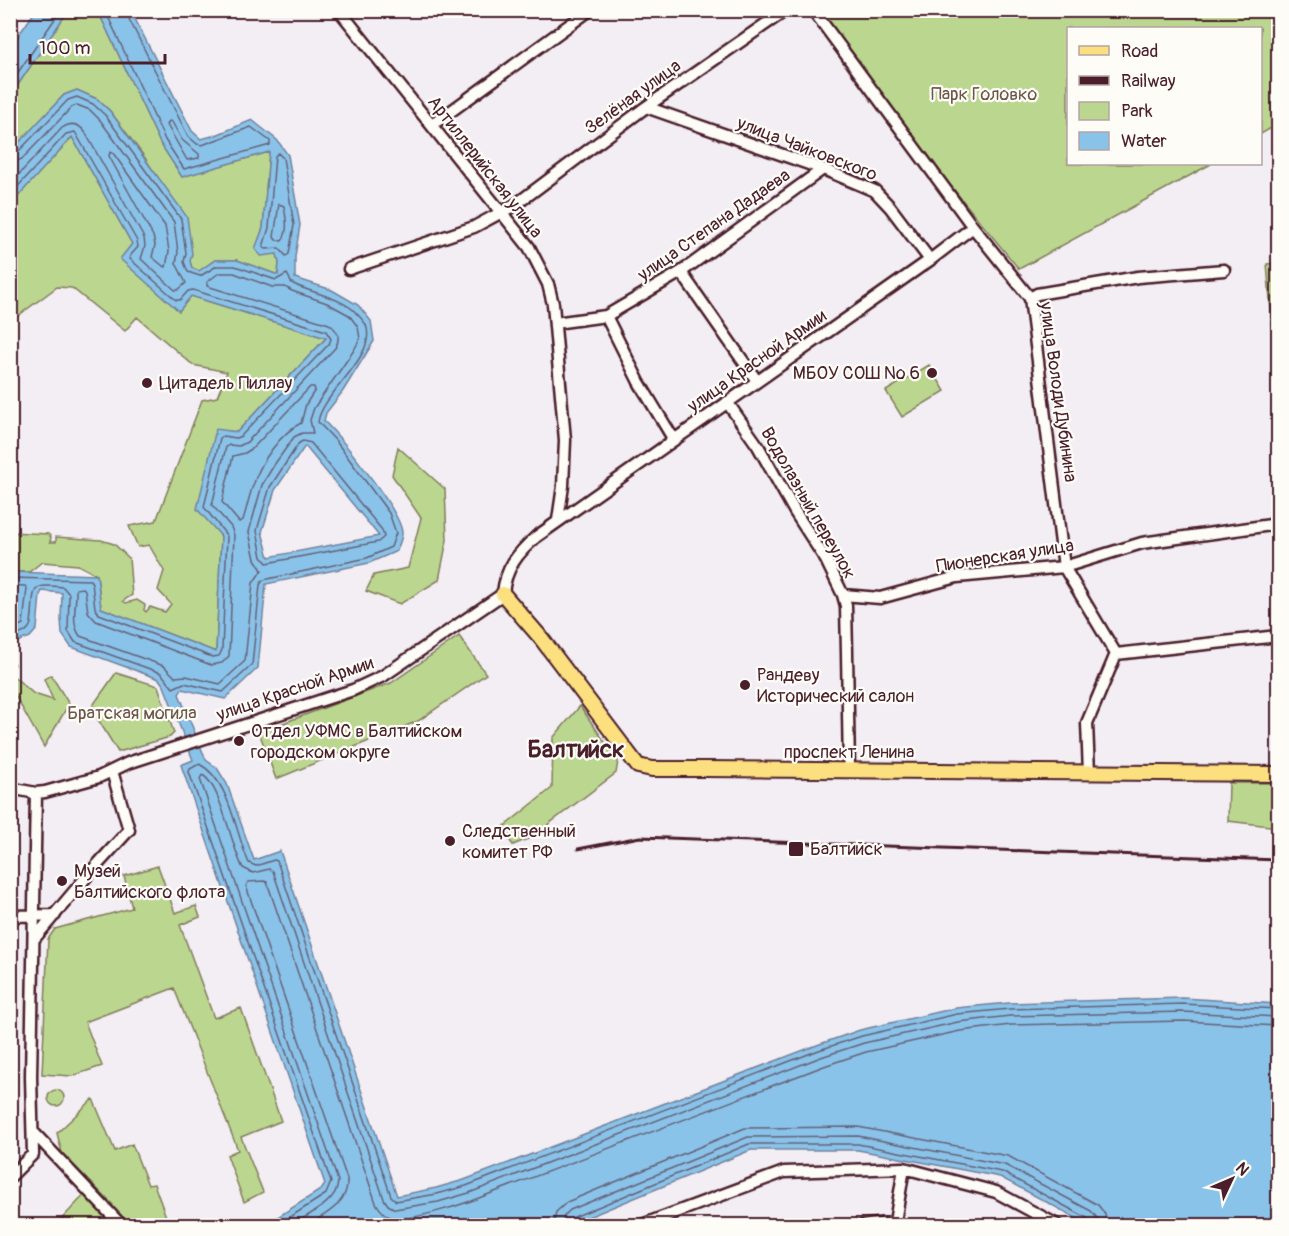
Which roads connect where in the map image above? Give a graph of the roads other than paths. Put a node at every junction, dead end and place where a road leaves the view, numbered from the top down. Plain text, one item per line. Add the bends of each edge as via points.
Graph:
1 (339, 10) edge
2 (590, 10) edge
3 (786, 10) edge
4 (813, 10) edge
5 (646, 107) junction
6 (432, 125) junction
7 (823, 169) junction
8 (501, 213) junction
9 (973, 227) junction
10 (930, 260) junction
11 (349, 269) dead end
12 (1224, 270) dead end
13 (681, 272) junction
14 (1030, 298) junction
15 (606, 316) junction
16 (555, 323) junction
17 (757, 381) junction
18 (727, 402) junction
19 (674, 440) junction
20 (558, 520) junction
21 (1278, 524) edge
22 (1064, 567) junction
23 (503, 594) junction
24 (843, 595) junction
25 (1278, 636) edge
26 (1116, 654) junction
27 (849, 770) junction
28 (112, 771) junction
29 (1089, 773) junction
30 (1278, 774) edge
31 (10, 788) edge
32 (36, 793) junction
33 (34, 915) junction
34 (55, 915) junction
35 (10, 916) edge
36 (34, 939) junction
37 (33, 1132) junction
38 (904, 1168) junction
39 (10, 1177) edge
40 (659, 1222) edge
41 (122, 1226) edge
42 (639, 1226) edge
43 (861, 1226) edge
44 (1059, 1226) edge

1 - 6 street, Артиллерийская улица
2 - 6 street
3 - 5 street, Зелёная улица
4 - 9 street, улица Володи Дубинина
5 - 7 street, улица Чайковского
5 - 8 street, Зелёная улица
6 - 8 street, Артиллерийская улица
7 - 10 street, улица Чайковского via 875,191
7 - 13 street, улица Степана Дадаева
8 - 11 street, Зелёная улица via 474,227
8 - 16 street, Артиллерийская улица via 529,247 548,284
9 - 10 street, улица Красной Армии
9 - 14 street, улица Володи Дубинина
10 - 17 street, улица Красной Армии
12 - 14 street via 1138,277
13 - 15 street, улица Степана Дадаева
13 - 17 street
14 - 22 street, улица Володи Дубинина
15 - 16 street, улица Степана Дадаева
15 - 19 street
16 - 20 street, Артиллерийская улица via 565,440
17 - 18 street, улица Красной Армии
18 - 19 street, улица Красной Армии
18 - 24 street, Водолазный переулок via 758,446
19 - 20 street, улица Красной Армии
20 - 23 street via 514,557
21 - 22 street, Пионерская улица via 1142,543
22 - 24 street, Пионерская улица via 957,577 880,597
22 - 26 street, улица Володи Дубинина
23 - 27 main road, проспект Ленина via 638,766
23 - 28 street, улица Красной Армии via 369,683
24 - 27 street, Водолазный переулок via 848,653
25 - 26 street
26 - 29 street via 1087,723
27 - 29 main road, проспект Ленина
28 - 32 street, улица Красной Армии
28 - 34 street via 129,830
29 - 30 main road, проспект Ленина
31 - 32 street, улица Красной Армии
32 - 33 street
33 - 34 street
33 - 35 street
33 - 36 street
34 - 36 street
36 - 37 street
37 - 39 street via 33,1154
37 - 41 street
38 - 40 street via 784,1172
38 - 43 street via 895,1222
38 - 44 street via 996,1192
40 - 42 street

